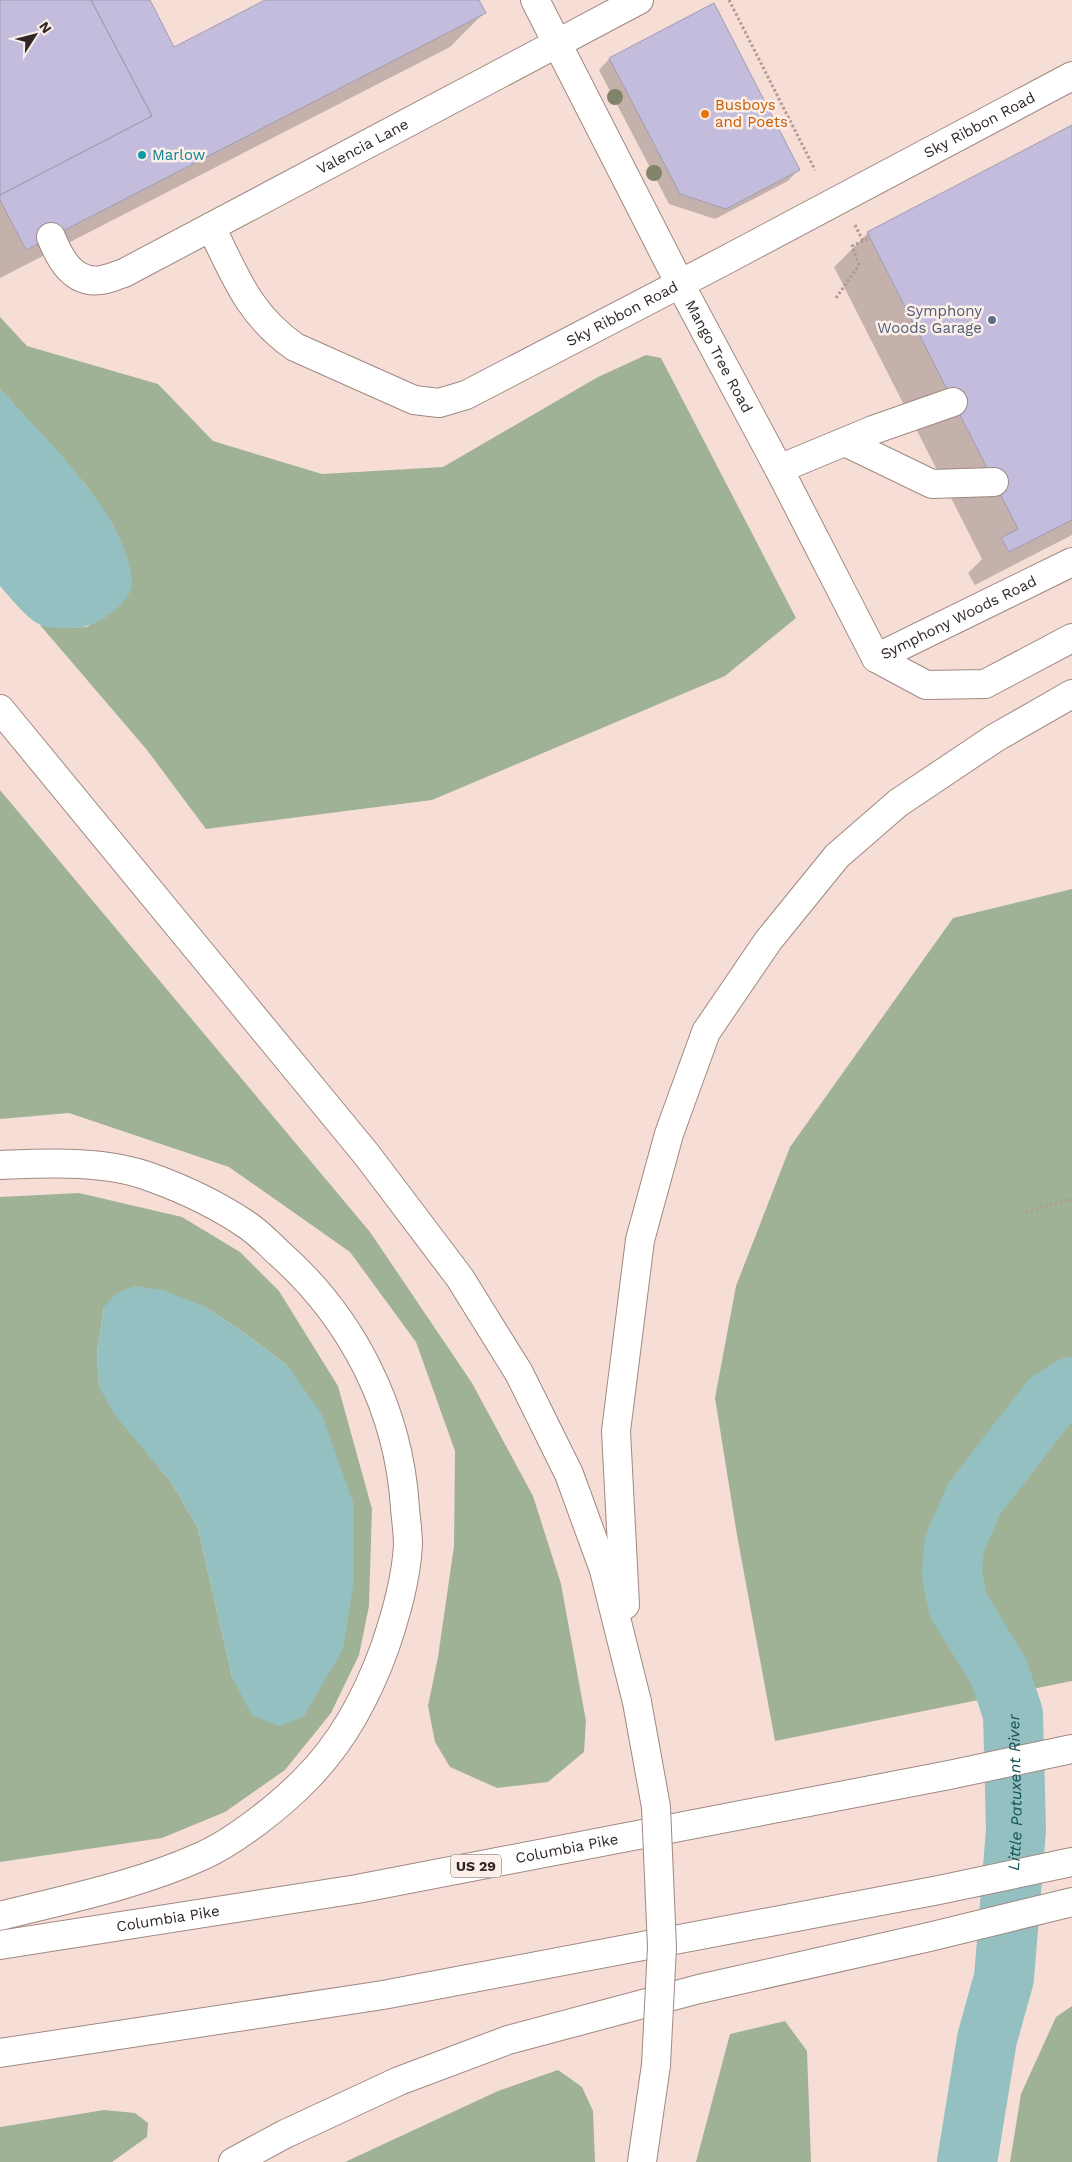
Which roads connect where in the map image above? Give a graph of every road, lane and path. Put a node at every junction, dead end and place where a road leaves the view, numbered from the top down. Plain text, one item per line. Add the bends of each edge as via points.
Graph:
1 (535, 0) edge
2 (640, 0) edge
3 (728, 0) edge
4 (558, 42) junction
5 (1072, 76) edge
6 (815, 170) dead end
7 (211, 227) junction
8 (51, 237) dead end
9 (870, 238) dead end
10 (680, 284) junction
11 (836, 298) dead end
12 (953, 402) dead end
13 (845, 442) junction
14 (779, 469) junction
15 (994, 482) dead end
16 (1072, 562) edge
17 (1072, 638) edge
18 (876, 658) junction
19 (1072, 694) edge
20 (0, 709) edge
21 (0, 1165) edge
22 (1072, 1199) edge
23 (1026, 1212) dead end
24 (628, 1662) junction
25 (1068, 1750) edge
26 (1062, 1864) edge
27 (1061, 1904) edge
28 (0, 1916) edge
29 (0, 1944) edge
30 (0, 2053) edge
31 (233, 2162) edge
32 (642, 2162) edge

1 - 4 main road, Mango Tree Road
2 - 4 main road, Valencia Lane
3 - 6 path
4 - 7 main road, Valencia Lane
4 - 10 main road, Mango Tree Road
5 - 10 main road, Sky Ribbon Road
7 - 8 main road, Valencia Lane via 124,273 101,280 82,279 67,267
7 - 10 main road, Sky Ribbon Road via 252,307 281,337 353,374 426,402 440,403 466,395
9 - 11 path via 852,246 859,265
10 - 14 main road, Mango Tree Road
12 - 13 main road
13 - 14 main road
13 - 15 main road via 932,484
14 - 18 main road, Mango Tree Road
16 - 18 main road, Symphony Woods Road
17 - 18 main road, Symphony Woods Road via 985,684 926,686
19 - 24 main road via 996,738 898,802 837,856 768,941 706,1032 669,1134 640,1240 636,1268 616,1430
20 - 24 main road via 367,1155 460,1278 519,1373 569,1474 604,1570
21 - 28 main road via 103,1166 151,1176 200,1198 249,1226 294,1266 334,1310 366,1362 389,1418 404,1478 408,1544 398,1611 375,1675 344,1731 307,1778 258,1821 204,1856 139,1880
22 - 23 path
24 - 32 main road, bridge via 656,1807 662,1947 656,2065
25 - 29 main road, Columbia Pike / US 29 via 357,1889
26 - 30 main road via 383,1995
27 - 31 main road via 698,1989 508,2040 400,2081

